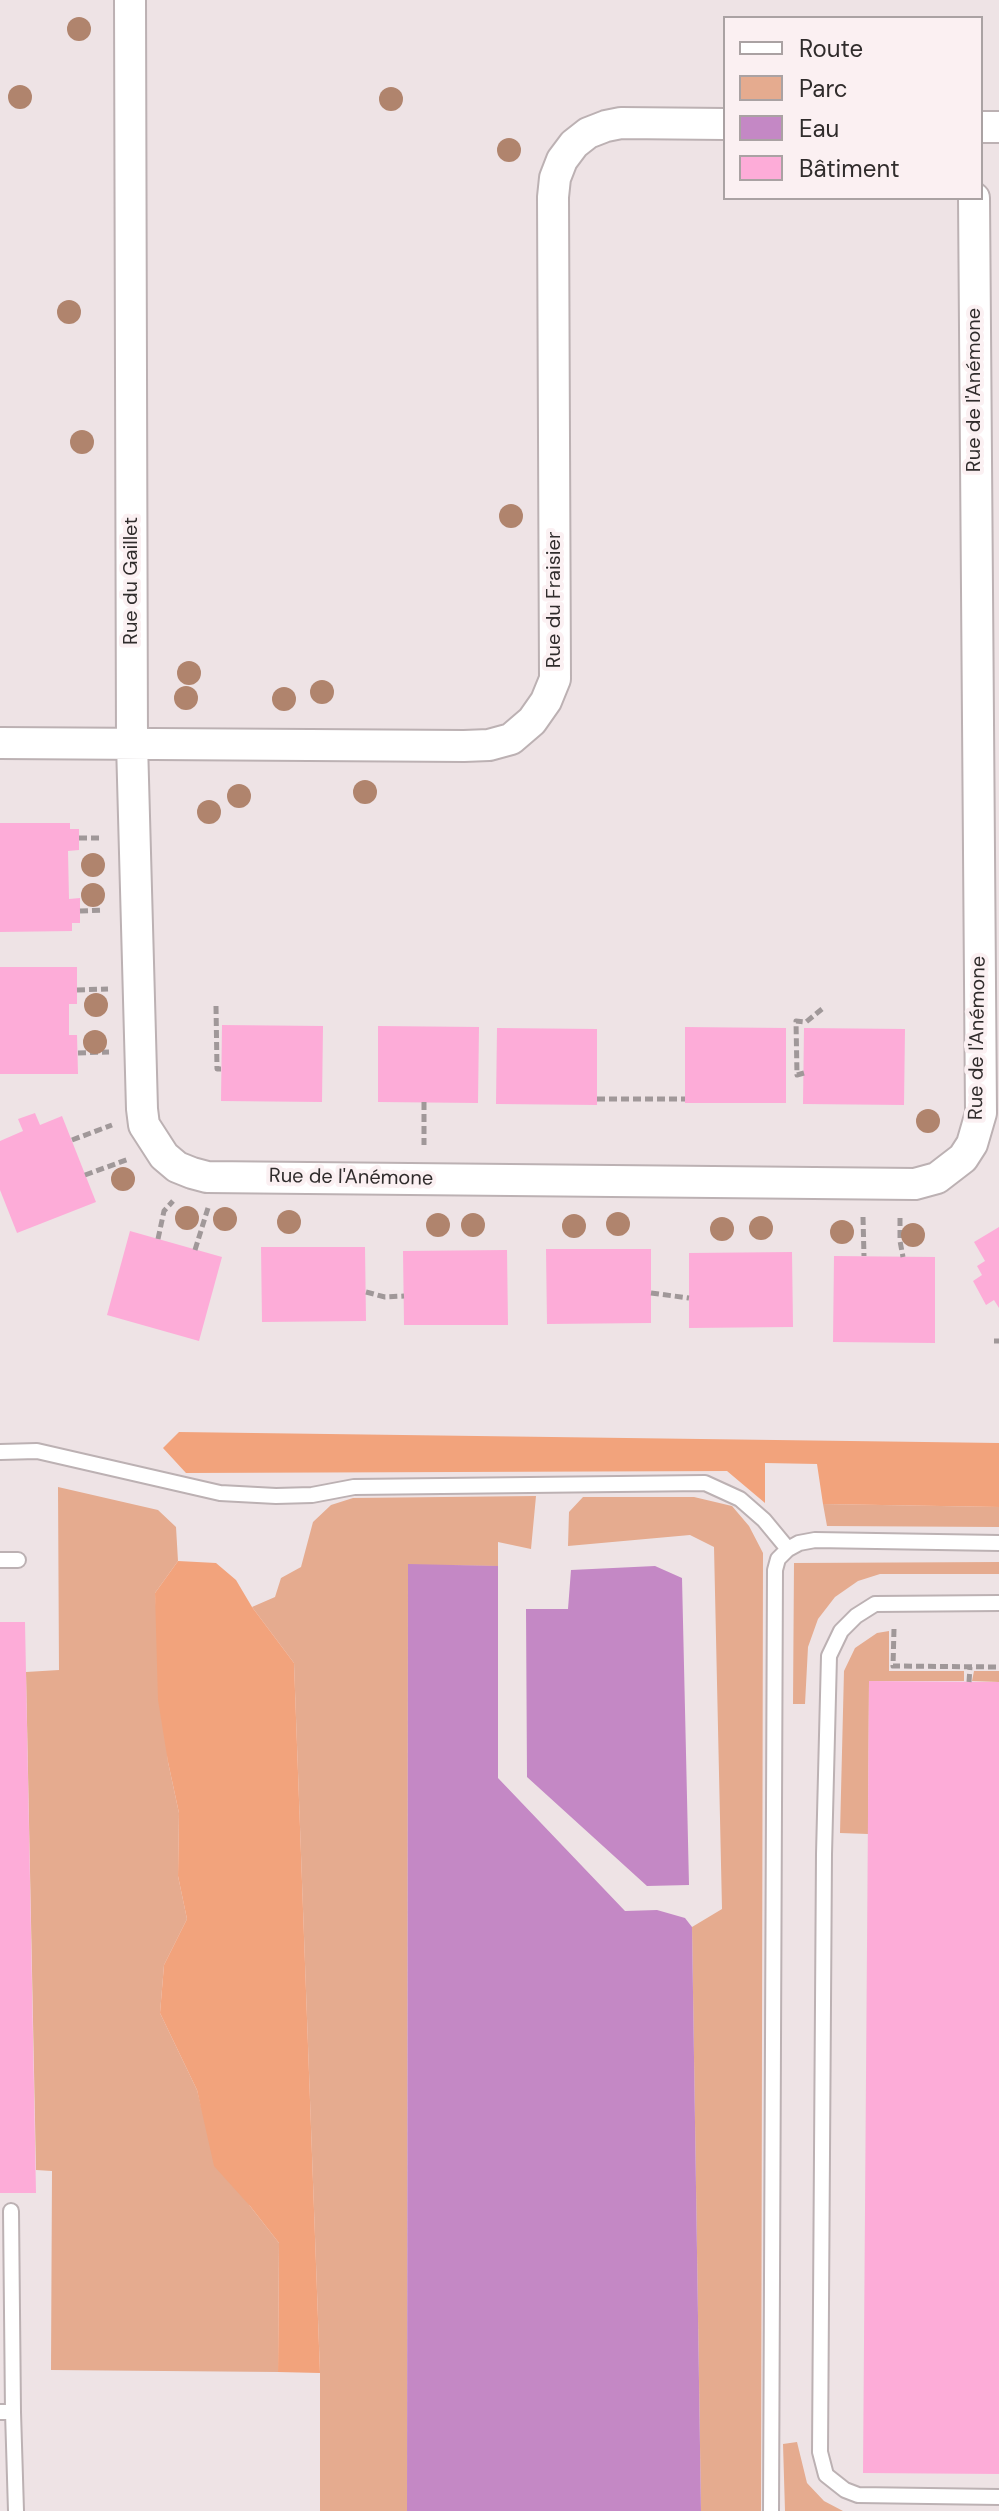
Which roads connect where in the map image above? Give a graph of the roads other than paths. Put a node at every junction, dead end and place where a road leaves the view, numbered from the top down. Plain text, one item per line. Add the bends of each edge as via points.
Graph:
1 (130, 0) edge
2 (723, 124) edge
3 (974, 200) edge
4 (0, 743) edge
5 (132, 743) junction
6 (988, 825) edge
7 (161, 1152) joint
8 (0, 1452) edge
9 (999, 1543) edge
10 (788, 1549) junction
11 (0, 1560) edge
12 (18, 1560) dead end
13 (999, 1603) edge
14 (11, 2211) dead end
15 (6, 2412) edge
16 (999, 2497) edge
17 (16, 2511) edge
18 (771, 2511) edge

1 - 5 street, Rue du Gaillet
2 - 5 street, Rue du Fraisier via 606,126 574,144 555,178 555,679 532,721 511,739 489,745
3 - 6 street, Rue de l'Anémone
4 - 5 street, Rue du Fraisier
5 - 7 street, Rue du Gaillet via 142,1109 144,1125
6 - 7 street, Rue de l'Anémone via 981,1113 963,1158 937,1178 915,1184 207,1177 177,1167
8 - 10 lane via 37,1451 220,1493 276,1496 354,1487 705,1483 740,1499
9 - 10 lane via 815,1540
10 - 18 lane via 775,1570
11 - 12 lane
13 - 16 lane via 875,1604 841,1631 829,1656 820,2436 826,2475 858,2495
14 - 15 lane
15 - 17 lane

